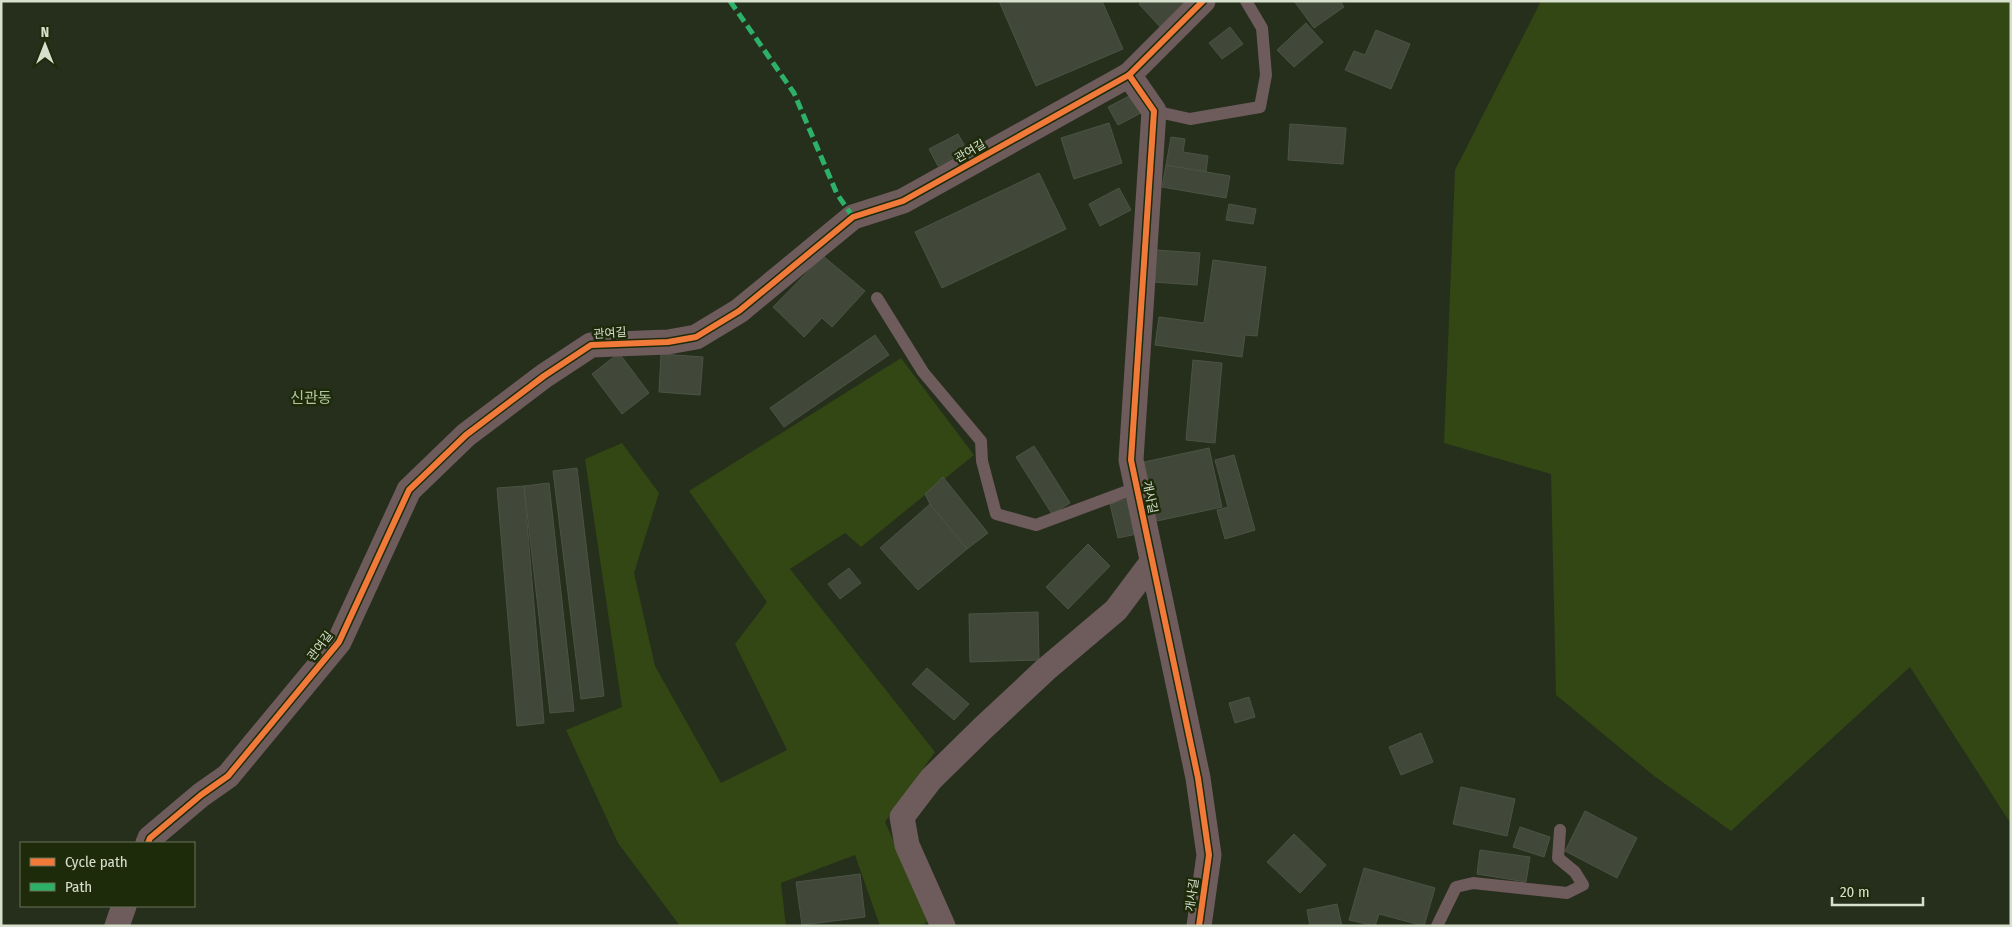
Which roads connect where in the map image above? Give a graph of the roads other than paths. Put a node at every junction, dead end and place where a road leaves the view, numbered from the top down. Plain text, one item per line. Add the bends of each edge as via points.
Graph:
1 (1204, 1) edge
2 (1246, 1) edge
3 (1129, 74) junction
4 (1154, 111) junction
5 (877, 298) dead end
6 (1136, 488) junction
7 (1152, 562) junction
8 (1560, 830) dead end
9 (148, 842) edge
10 (124, 907) edge
11 (118, 926) edge
12 (943, 926) edge
13 (1199, 926) edge
14 (1437, 926) edge

1 - 3 street, 관여길
2 - 4 lane via 1262,28 1266,74 1260,107 1190,118
3 - 4 street
3 - 9 street, 관여길 via 903,202 853,217 739,311 696,337 668,342 591,344 466,435 409,490 339,642 228,776 179,813
4 - 6 street, 개사길 via 1131,460
5 - 6 lane via 923,372 981,441 982,461 996,514 1036,525
6 - 7 street, 개사길
7 - 12 street via 1116,610 983,728 931,780 902,817 907,845
7 - 13 street, 개사길 via 1198,778 1209,855
8 - 14 lane via 1558,858 1575,872 1583,885 1567,893 1473,883 1456,887
10 - 11 street

